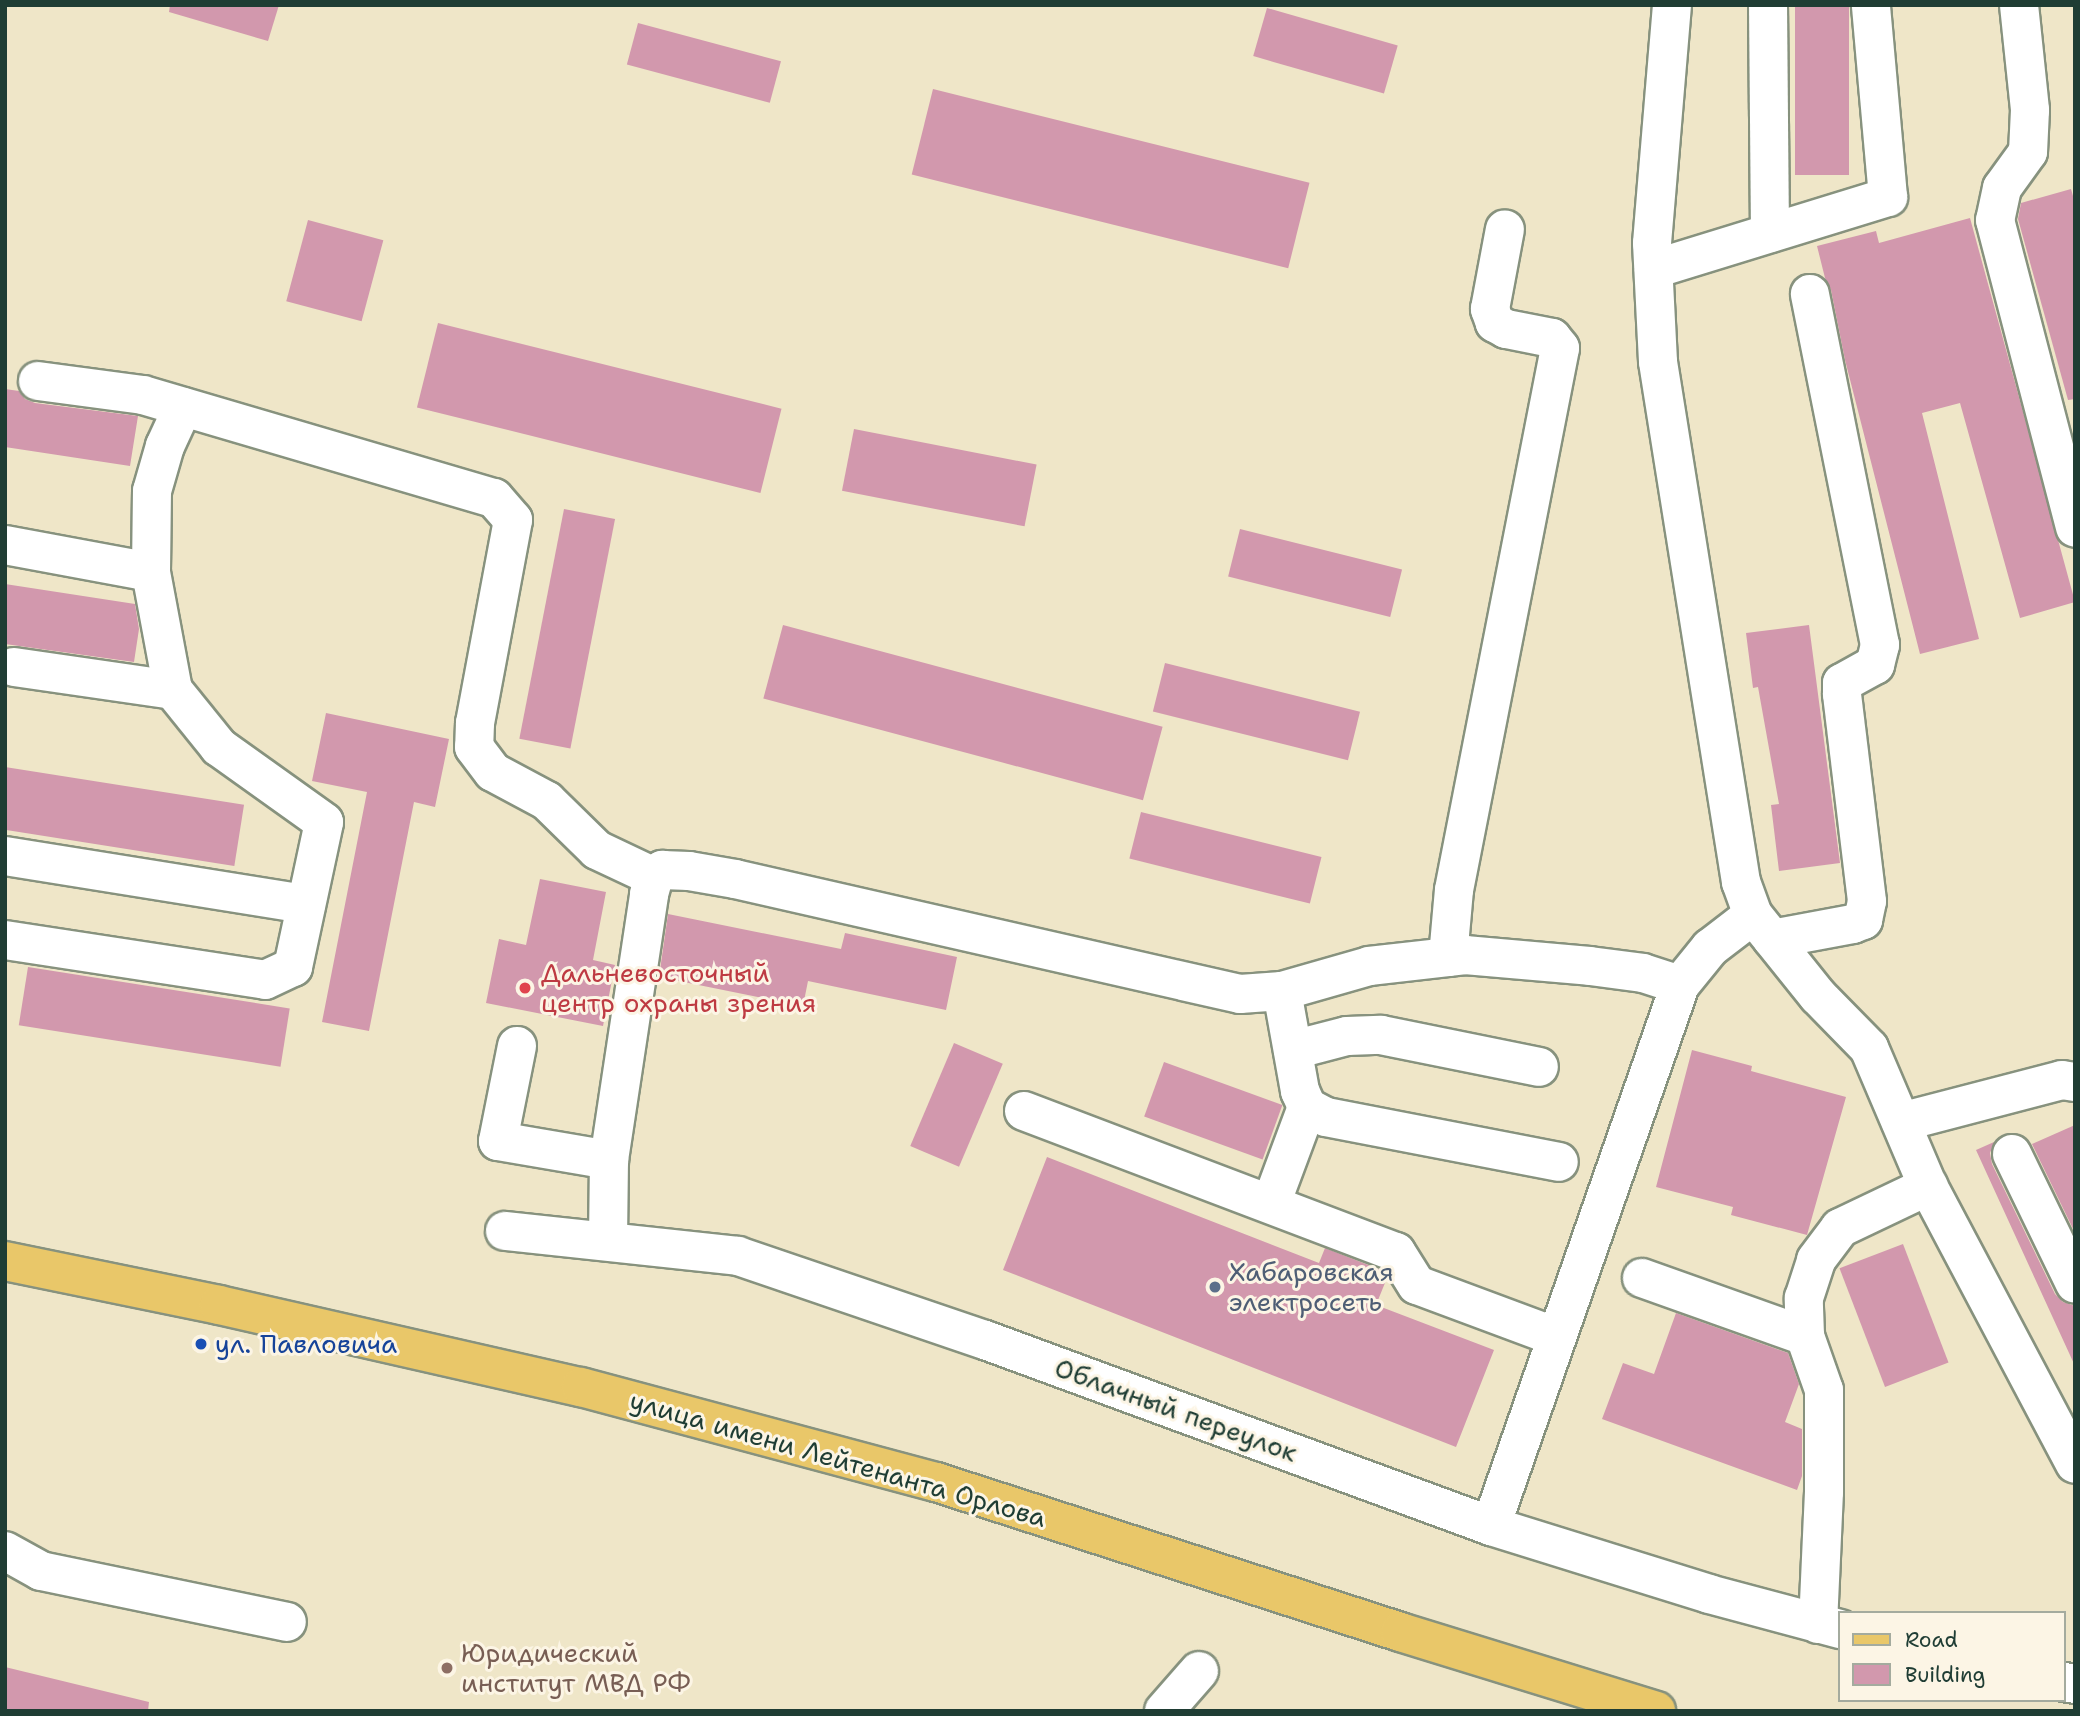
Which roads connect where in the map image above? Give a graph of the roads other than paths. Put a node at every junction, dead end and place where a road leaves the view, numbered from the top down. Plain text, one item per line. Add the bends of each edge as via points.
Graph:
1 (1672, 5) edge
2 (1768, 5) edge
3 (1871, 5) edge
4 (2020, 5) edge
5 (1505, 229) dead end
6 (1770, 233) junction
7 (1654, 269) junction
8 (1810, 294) dead end
9 (38, 381) dead end
10 (183, 408) junction
11 (2075, 528) edge
12 (5, 545) edge
13 (151, 572) junction
14 (15, 667) dead end
15 (173, 691) junction
16 (5, 856) edge
17 (654, 877) junction
18 (306, 904) junction
19 (1763, 927) junction
20 (5, 940) edge
21 (1448, 957) junction
22 (1680, 985) junction
23 (1282, 991) junction
24 (517, 1046) dead end
25 (1293, 1050) junction
26 (1539, 1067) dead end
27 (2075, 1082) edge
28 (1307, 1107) junction
29 (1024, 1111) dead end
30 (1901, 1122) junction
31 (2012, 1154) dead end
32 (609, 1160) junction
33 (1559, 1162) dead end
34 (1928, 1186) junction
35 (1271, 1204) junction
36 (505, 1231) dead end
37 (608, 1241) junction
38 (5, 1261) edge
39 (1642, 1278) dead end
40 (2075, 1284) edge
41 (1805, 1336) junction
42 (1557, 1337) junction
43 (2075, 1464) edge
44 (1491, 1526) junction
45 (5, 1551) edge
46 (287, 1622) dead end
47 (1829, 1627) edge
48 (1199, 1671) dead end
49 (1164, 1711) edge
50 (1656, 1711) edge

1 - 7 street via 1652,243
2 - 6 street
3 - 6 street via 1888,197
4 - 11 street via 2030,110 2028,152 2003,188 1995,220
5 - 21 street via 1490,309 1495,323 1552,338 1560,348 1454,890
6 - 7 street
7 - 19 street via 1658,362 1741,882
8 - 19 street via 1880,645 1875,666 1842,683 1867,901 1863,920 1853,924
9 - 10 street via 143,395
10 - 13 street via 152,491
10 - 17 street via 494,498 513,520 474,747 493,772 547,801 597,850
12 - 13 street
13 - 15 street
14 - 15 street
15 - 18 street via 219,747 324,822
16 - 18 street
17 - 23 street via 662,870 689,871 1240,994
17 - 32 street
18 - 20 street via 293,967 265,981
19 - 22 street via 1710,948
19 - 30 street via 1818,996 1870,1048
21 - 22 street via 1590,966 1643,973
21 - 23 street via 1369,965
22 - 42 street
23 - 25 street
24 - 32 street via 498,1141
25 - 26 street via 1347,1037 1381,1035
25 - 28 street
27 - 30 street via 2062,1080
28 - 33 street via 1326,1116
28 - 35 street
29 - 35 street
30 - 34 street
31 - 40 street
32 - 37 street
34 - 41 street via 1840,1228 1816,1260 1804,1298
34 - 43 street
35 - 42 street via 1396,1252 1417,1285
36 - 37 street, Облачный переулок
37 - 44 street, Облачный переулок via 738,1256 985,1340
38 - 50 main road, улица имени Лейтенанта Орлова via 581,1387 923,1478
39 - 41 street
41 - 47 street via 1824,1390
42 - 44 street
44 - 47 street, Облачный переулок
45 - 46 street via 41,1571
48 - 49 street

